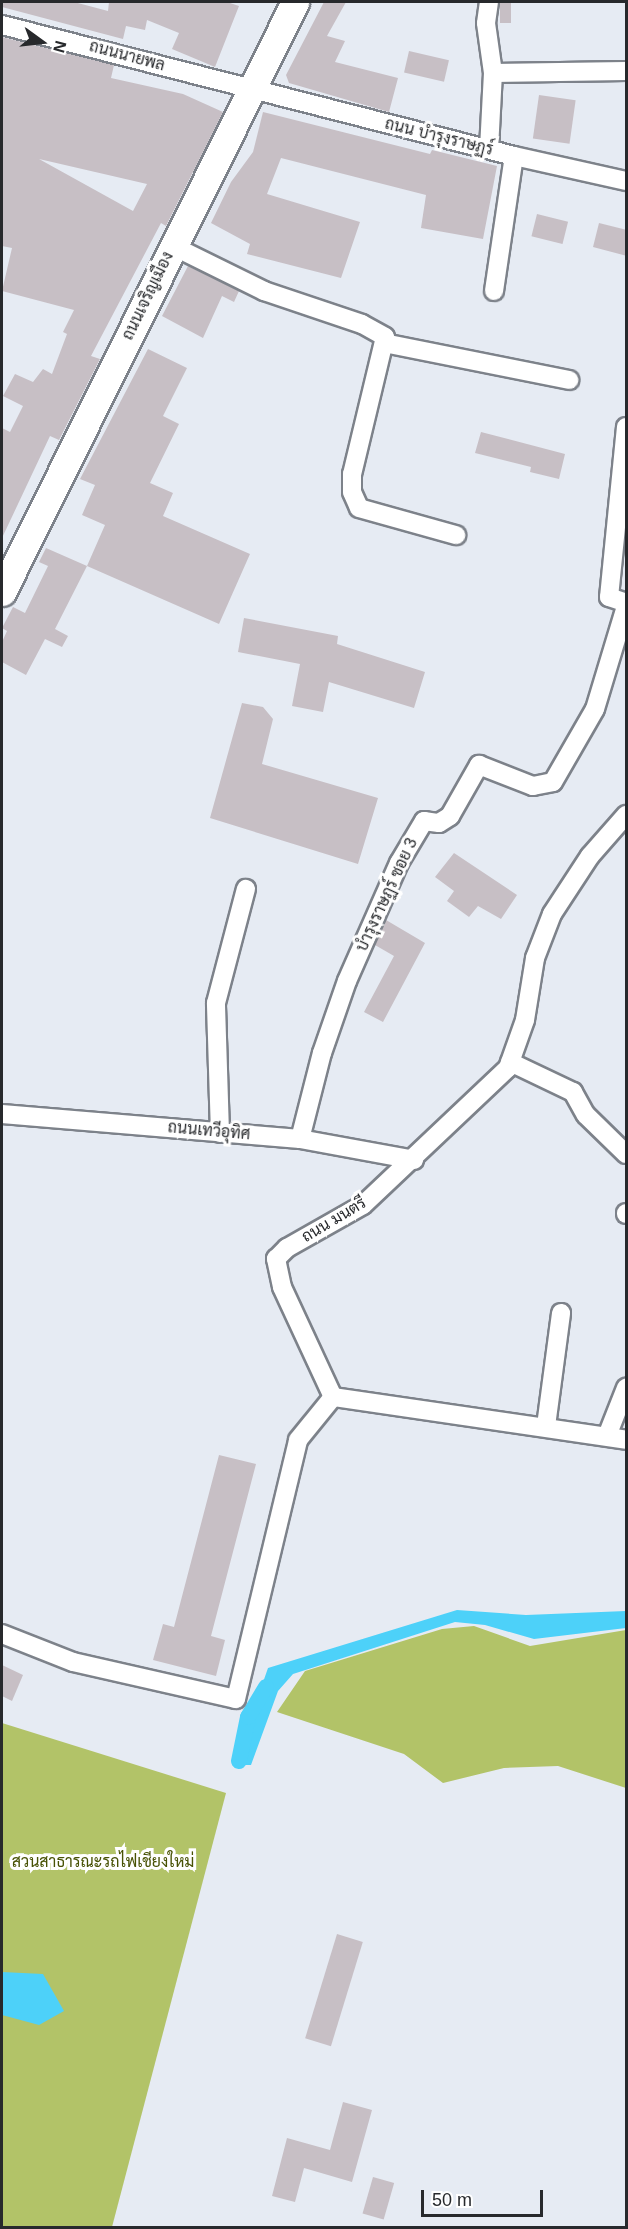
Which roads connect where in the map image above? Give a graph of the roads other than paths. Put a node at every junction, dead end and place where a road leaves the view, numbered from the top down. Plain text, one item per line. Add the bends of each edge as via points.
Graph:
1 (295, 2) edge
2 (489, 2) edge
3 (2, 25) edge
4 (627, 71) edge
5 (494, 73) junction
6 (252, 89) junction
7 (489, 149) junction
8 (514, 156) junction
9 (627, 181) edge
10 (173, 246) junction
11 (494, 291) dead end
12 (384, 343) junction
13 (569, 380) dead end
14 (627, 427) edge
15 (456, 535) dead end
16 (2, 592) edge
17 (627, 604) edge
18 (627, 815) edge
19 (246, 889) dead end
20 (510, 1062) junction
21 (2, 1114) edge
22 (220, 1133) junction
23 (300, 1138) junction
24 (627, 1154) edge
25 (414, 1160) junction
26 (561, 1313) dead end
27 (627, 1388) edge
28 (333, 1397) junction
29 (546, 1426) junction
30 (607, 1436) junction
31 (627, 1440) edge
32 (2, 1634) edge

1 - 6 main road, ถนนเจริญเมือง
2 - 5 street via 486,23
3 - 6 street, ถนนนายพล
4 - 5 street
5 - 7 street
6 - 7 street, ถนน บำรุงราษฏร์
6 - 10 main road, ถนนเจริญเมือง
7 - 8 street, ถนน บำรุงราษฏร์
8 - 9 street, ถนน บำรุงราษฏร์
8 - 11 street
10 - 12 street via 264,291 362,324 386,338
10 - 16 main road, ถนนเจริญเมือง
12 - 13 street
12 - 15 street via 352,474 352,492 359,508
14 - 17 street, บำรุงราษฏร์ ซอย 3 via 609,597
17 - 23 street, บำรุงราษฏร์ ซอย 3 via 595,709 553,782 533,786 479,765 450,816 439,823 424,821 399,863 347,981 322,1053
18 - 20 street, ถนน มนตรี via 590,856 552,914 534,958 525,1020
19 - 22 street via 216,1003
20 - 24 street via 573,1092 586,1115
20 - 25 street, ถนน มนตรี
21 - 22 street, ถนนเทวีอุทิศ
22 - 23 street, ถนนเทวีอุทิศ
23 - 25 street, ถนนเทวีอุทิศ
25 - 28 street, ถนน มนตรี via 363,1205 287,1248 276,1259 282,1287
26 - 29 street
27 - 30 street
28 - 29 street
28 - 32 street via 297,1440 236,1699 73,1662
29 - 30 street
30 - 31 street

